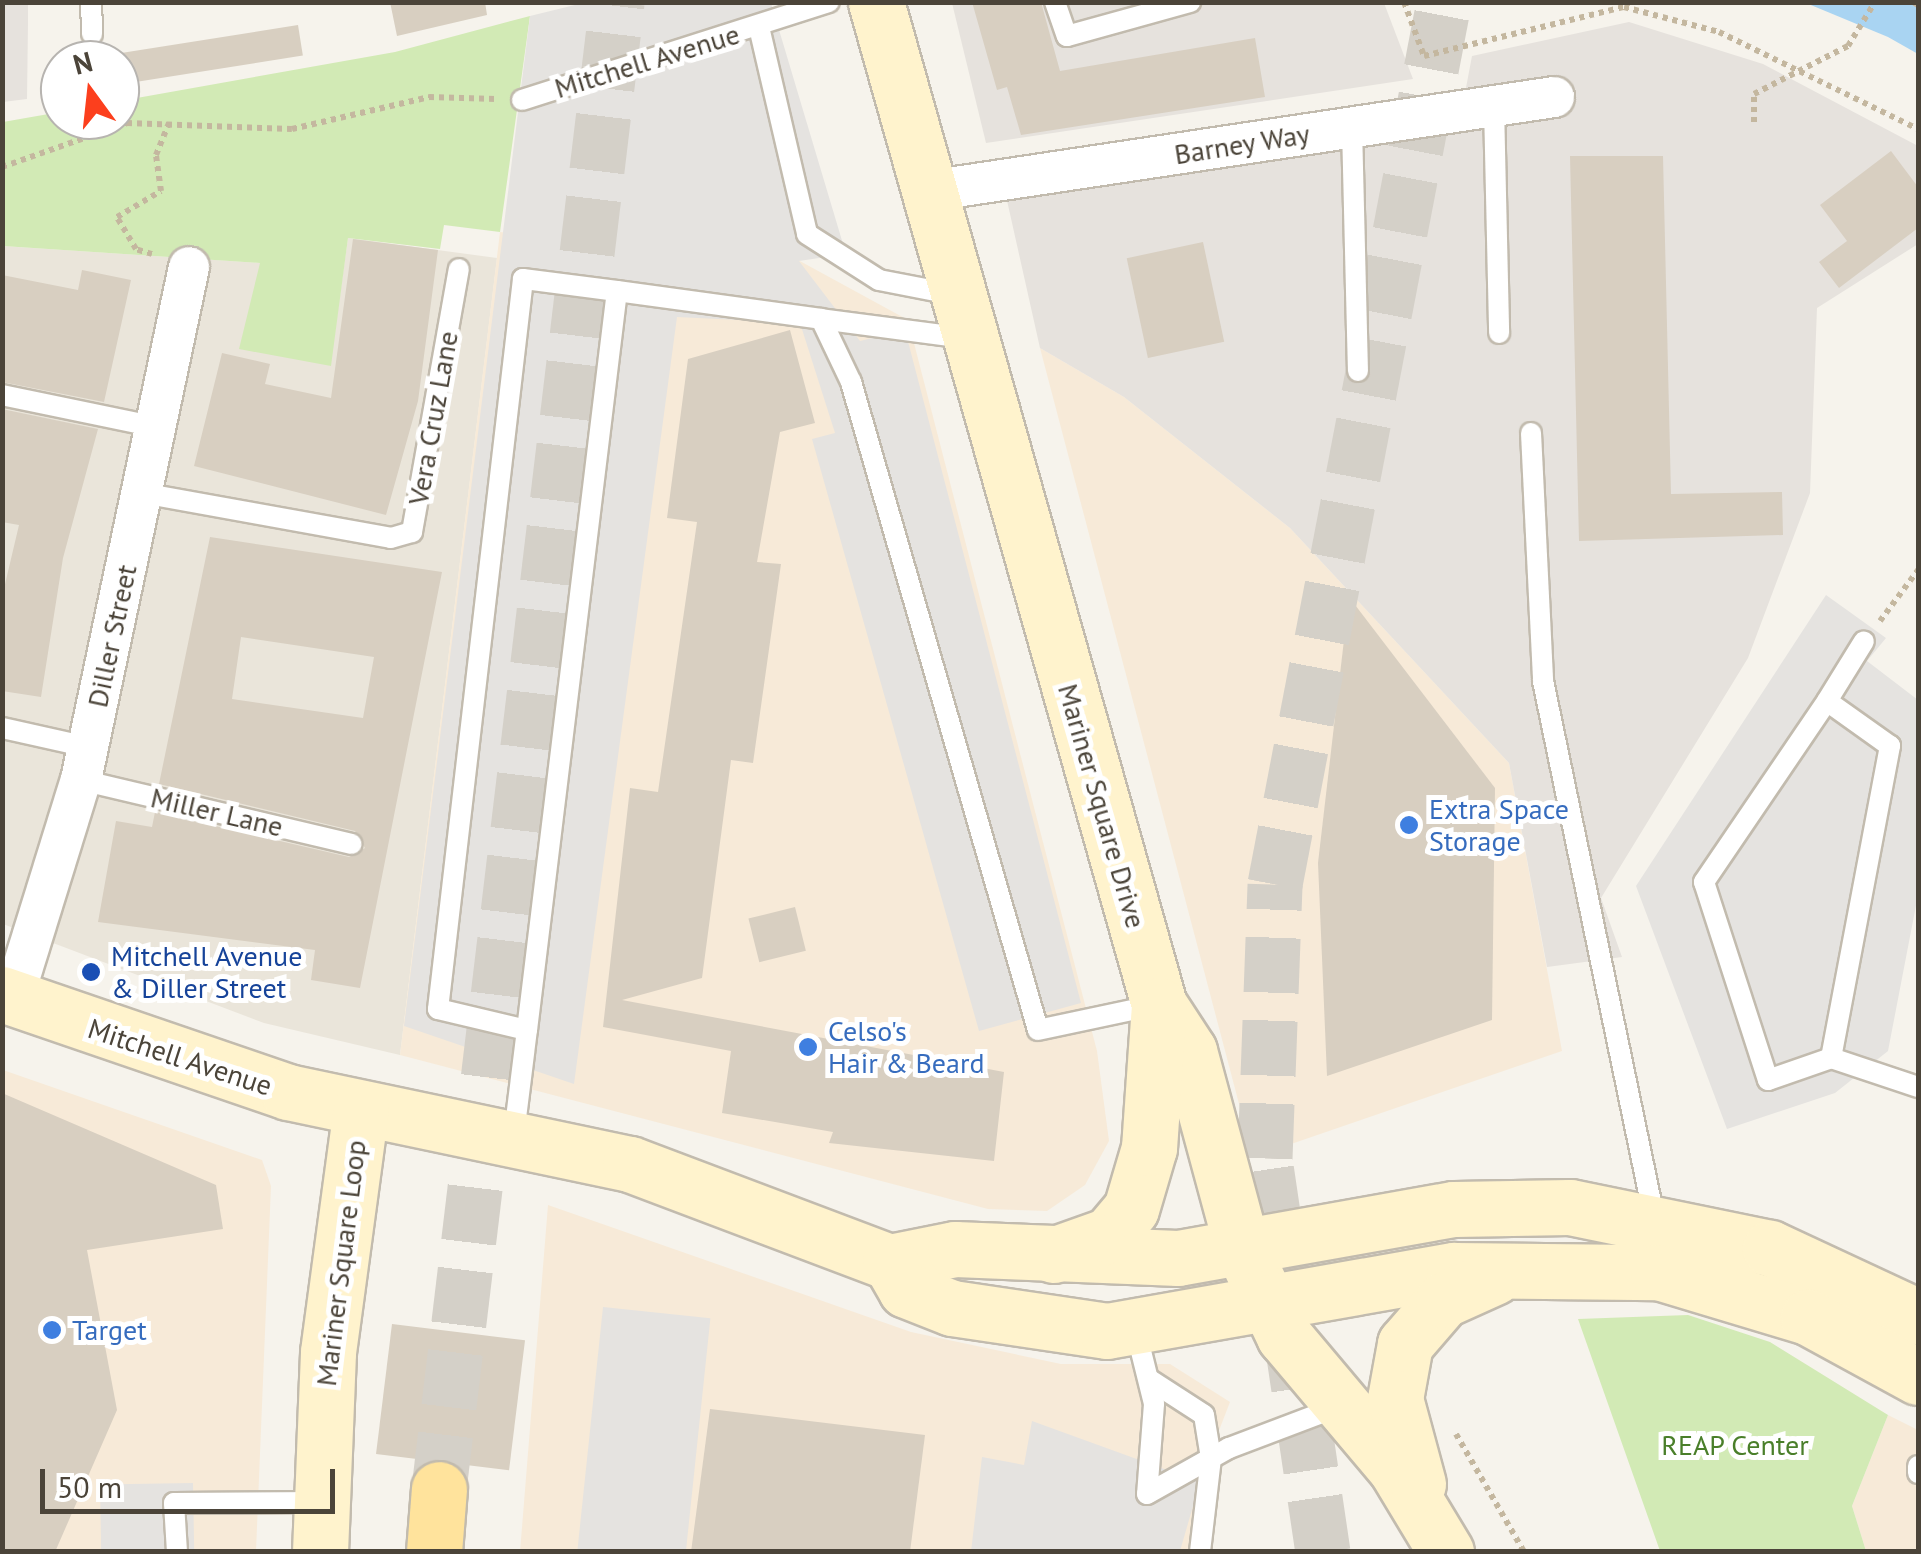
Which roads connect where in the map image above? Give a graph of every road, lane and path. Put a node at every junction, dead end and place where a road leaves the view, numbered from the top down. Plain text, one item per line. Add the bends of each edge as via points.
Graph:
1 (91, 2) edge
2 (828, 2) edge
3 (876, 2) edge
4 (1055, 2) edge
5 (1190, 2) edge
6 (1404, 2) edge
7 (1875, 2) edge
8 (758, 28) junction
9 (92, 34) dead end
10 (1807, 70) junction
11 (1554, 96) dead end
12 (522, 100) joint
13 (1494, 106) junction
14 (169, 121) junction
15 (1754, 122) dead end
16 (1352, 127) junction
17 (1918, 129) edge
18 (2, 167) edge
19 (929, 191) junction
20 (459, 268) dead end
21 (170, 270) joint
22 (617, 291) junction
23 (963, 317) junction
24 (820, 319) junction
25 (1499, 333) dead end
26 (1358, 371) dead end
27 (2, 395) edge
28 (156, 426) junction
29 (1531, 432) dead end
30 (142, 493) junction
31 (1918, 570) edge
32 (1864, 641) joint
33 (1827, 702) junction
34 (2, 728) edge
35 (85, 763) junction
36 (352, 844) dead end
37 (8, 996) edge
38 (1159, 1005) junction
39 (528, 1030) junction
40 (1831, 1058) junction
41 (1918, 1087) edge
42 (361, 1108) junction
43 (514, 1134) junction
44 (1654, 1217) junction
45 (1242, 1248) junction
46 (1029, 1259) junction
47 (890, 1262) junction
48 (1512, 1267) junction
49 (1269, 1308) junction
50 (1918, 1317) edge
51 (1143, 1354) junction
52 (1918, 1377) edge
53 (1340, 1406) junction
54 (1448, 1418) dead end
55 (1211, 1458) junction
56 (1918, 1466) edge
57 (1918, 1474) edge
58 (439, 1489) tunnel mouth
59 (320, 1527) edge
60 (1436, 1531) edge
61 (177, 1552) edge
62 (434, 1552) edge
63 (1200, 1552) edge
64 (1524, 1552) edge

1 - 9 lane
2 - 8 lane, Mitchell Avenue
3 - 19 street, Mariner Square Drive
4 - 5 lane via 1067,36
6 - 10 path via 1424,56 1624,6
7 - 10 path via 1848,46
8 - 12 lane, Mitchell Avenue
8 - 23 lane via 807,234 879,280
10 - 15 path via 1754,94
10 - 17 path
11 - 13 street, Barney Way
12 - 14 path via 429,97 232,133
13 - 16 street, Barney Way
13 - 25 lane
14 - 18 path via 127,123
14 - 21 path via 156,155 161,191 117,217 136,248
16 - 19 street, Barney Way
16 - 26 lane
19 - 23 street, Mariner Square Drive
20 - 30 lane, Vera Cruz Lane via 412,532 392,538
21 - 28 street, Diller Street
22 - 24 lane
22 - 39 lane
22 - 39 lane via 523,279 438,1009
23 - 24 lane
23 - 38 street, Mariner Square Drive
24 - 38 lane via 852,382 1038,1030
27 - 28 lane
28 - 30 street, Diller Street
29 - 44 lane via 1543,681
30 - 35 street, Diller Street
31 - 32 path
32 - 33 lane
33 - 40 lane via 1890,746
33 - 40 lane via 1704,882 1768,1080
34 - 35 lane, Miller Lane
35 - 36 lane, Miller Lane
35 - 37 street, Diller Street
37 - 42 street, Mitchell Avenue via 210,1070
38 - 45 street, Mariner Square Drive via 1190,1051
38 - 46 street via 1150,1148 1131,1209 1080,1250
39 - 43 lane
40 - 41 lane
42 - 43 street, Mariner Square Loop
42 - 59 street, Mariner Square Loop via 337,1267
43 - 47 street, Mariner Square Loop via 646,1169
44 - 45 street via 1525,1204 1454,1209
44 - 50 street via 1770,1248
45 - 46 street via 1108,1262
45 - 49 street, Mariner Square Drive
46 - 47 street via 954,1250
47 - 51 street, Mariner Square Loop via 906,1290 952,1308
48 - 49 street, Mariner Square Loop via 1396,1279
48 - 52 street, Mariner Square Loop via 1706,1282 1808,1318
48 - 60 street via 1443,1300 1405,1344 1395,1399
49 - 51 street, Mariner Square Loop
49 - 53 street, Mariner Square Drive
51 - 55 lane via 1204,1415
51 - 55 lane via 1147,1494
53 - 55 lane
53 - 60 street, Mariner Square Drive
54 - 64 path
55 - 63 lane
56 - 57 lane
58 - 62 main road
59 - 61 lane via 174,1503

